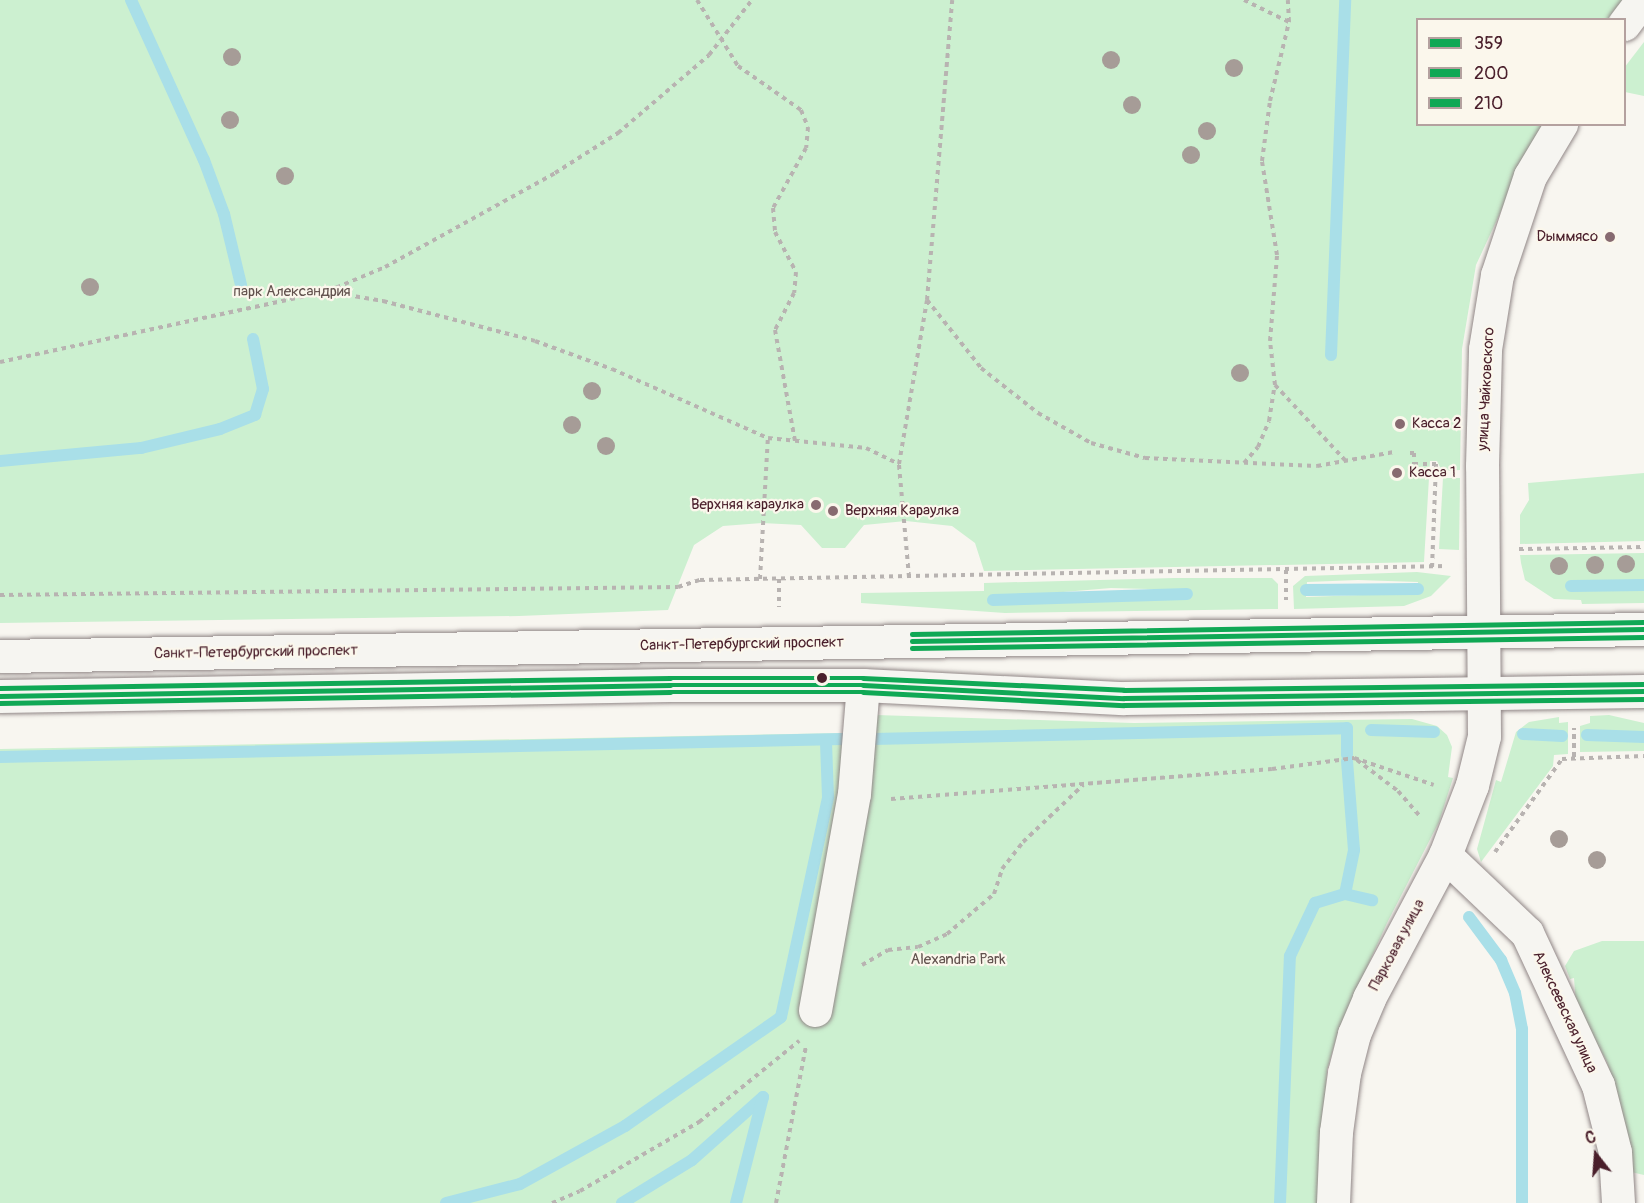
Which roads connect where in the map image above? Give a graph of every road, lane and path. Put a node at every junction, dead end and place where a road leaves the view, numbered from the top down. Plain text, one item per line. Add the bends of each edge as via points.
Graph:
1 (697, 0) edge
2 (752, 0) edge
3 (952, 0) edge
4 (1244, 0) edge
5 (1288, 0) edge
6 (1642, 0) edge
7 (1626, 21) edge
8 (1289, 22) junction
9 (720, 42) junction
10 (1559, 126) edge
11 (328, 291) junction
12 (927, 300) junction
13 (0, 362) edge
14 (1275, 385) junction
15 (768, 438) junction
16 (795, 441) junction
17 (1394, 452) dead end
18 (1410, 453) dead end
19 (1346, 461) junction
20 (1243, 463) junction
21 (899, 464) junction
22 (1644, 547) edge
23 (1509, 550) dead end
24 (1453, 566) dead end
25 (1432, 567) junction
26 (1286, 570) junction
27 (909, 577) junction
28 (760, 579) junction
29 (779, 579) junction
30 (0, 595) edge
31 (779, 607) dead end
32 (1286, 608) dead end
33 (1644, 629) edge
34 (1484, 631) junction
35 (0, 656) edge
36 (863, 686) junction
37 (1644, 692) edge
38 (1484, 694) junction
39 (0, 696) edge
40 (1574, 729) dead end
41 (1644, 756) edge
42 (1574, 757) junction
43 (1354, 758) junction
44 (1083, 785) junction
45 (1440, 787) dead end
46 (854, 794) junction
47 (1445, 855) junction
48 (1491, 858) dead end
49 (816, 1004) joint
50 (552, 1203) edge
51 (776, 1203) edge
52 (1333, 1203) edge
53 (1618, 1203) edge

1 - 9 path
2 - 9 path
3 - 12 path
4 - 8 path
5 - 8 path
6 - 7 main road
8 - 14 path via 1270,101 1262,161 1277,255 1278,281 1270,341
9 - 11 path via 618,133 555,173 385,267
9 - 16 path via 738,66 801,110 808,127 806,148 773,208 775,232 796,272 794,292 775,330
10 - 34 main road, улица Чайковского via 1530,177 1497,274 1491,313 1482,426
11 - 13 path
11 - 15 path via 383,301 535,341 612,369
12 - 20 path via 981,368 1038,413 1091,443 1145,458
12 - 21 path
14 - 19 path
14 - 20 path via 1269,421 1258,447
15 - 16 path
15 - 28 path
16 - 21 path via 866,448
17 - 19 path
18 - 25 path via 1414,453 1414,464 1436,464
19 - 20 path via 1317,466
21 - 27 path
22 - 23 path
24 - 25 path
25 - 26 path
26 - 27 path
26 - 32 path
27 - 29 path
28 - 29 path
28 - 30 path via 700,580 678,587
29 - 31 path
33 - 34 main road, Санкт-Петербургский проспект
34 - 35 main road, Санкт-Петербургский проспект
34 - 38 main road, улица Чайковского
36 - 38 main road via 1124,698
36 - 39 main road
36 - 46 main road
37 - 38 main road
38 - 47 main road, Парковая улица via 1484,736
40 - 42 path
41 - 42 path
42 - 48 path via 1562,759
43 - 44 path
43 - 45 path
43 - 47 path via 1398,791
44 - 46 path via 900,801
44 - 49 path via 1023,842 1002,869 994,894 947,934 918,948 888,950
46 - 49 main road
47 - 52 main road, Парковая улица via 1354,1034 1336,1132
47 - 53 main road, Алексеевская улица via 1527,933 1598,1085 1615,1152
50 - 51 path via 580,1191 699,1122 807,1034

